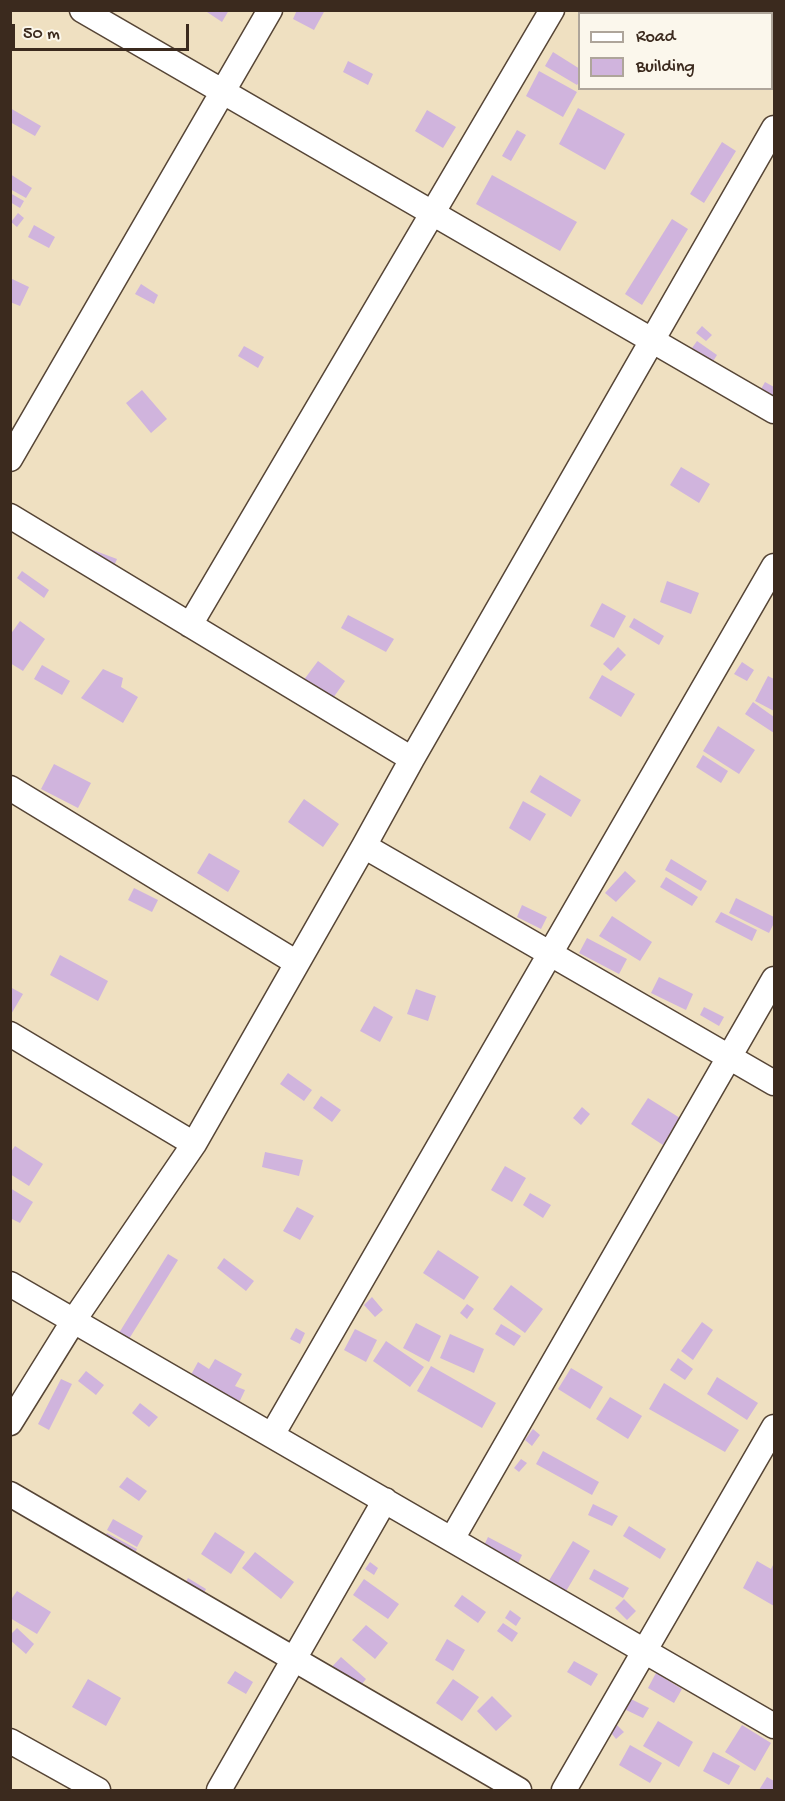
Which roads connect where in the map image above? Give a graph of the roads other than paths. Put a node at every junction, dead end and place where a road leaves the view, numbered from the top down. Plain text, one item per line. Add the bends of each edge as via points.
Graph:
1 (82, 10) edge
2 (270, 10) edge
3 (552, 10) edge
4 (223, 92) junction
5 (774, 128) edge
6 (433, 214) junction
7 (653, 341) junction
8 (774, 411) edge
9 (10, 459) edge
10 (10, 516) edge
11 (774, 566) edge
12 (190, 625) junction
13 (412, 759) junction
14 (10, 788) edge
15 (364, 846) junction
16 (549, 953) junction
17 (297, 963) junction
18 (774, 979) edge
19 (10, 1034) edge
20 (729, 1057) junction
21 (774, 1083) edge
22 (194, 1144) junction
23 (10, 1284) edge
24 (74, 1320) junction
25 (10, 1423) edge
26 (774, 1427) edge
27 (272, 1435) junction
28 (10, 1494) edge
29 (385, 1500) junction
30 (452, 1539) junction
31 (645, 1652) junction
32 (295, 1660) junction
33 (774, 1726) edge
34 (10, 1741) edge
35 (98, 1791) edge
36 (219, 1791) edge
37 (519, 1791) edge
38 (564, 1791) edge

1 - 4 street
2 - 4 street
3 - 6 street
4 - 6 street
4 - 9 street
5 - 7 street
6 - 7 street
6 - 12 street
7 - 8 street
7 - 13 street
10 - 12 street
11 - 16 street
12 - 13 street
13 - 15 street
14 - 17 street
15 - 16 street
15 - 17 street
16 - 20 street
16 - 27 street
17 - 22 street
18 - 20 street
19 - 22 street
20 - 21 street
20 - 30 street
22 - 24 street
23 - 24 street
24 - 25 street
24 - 27 street
26 - 31 street
27 - 29 street
28 - 32 street
29 - 30 street
29 - 32 street
30 - 31 street
31 - 33 street
31 - 38 street
32 - 36 street
32 - 37 street
34 - 35 street

